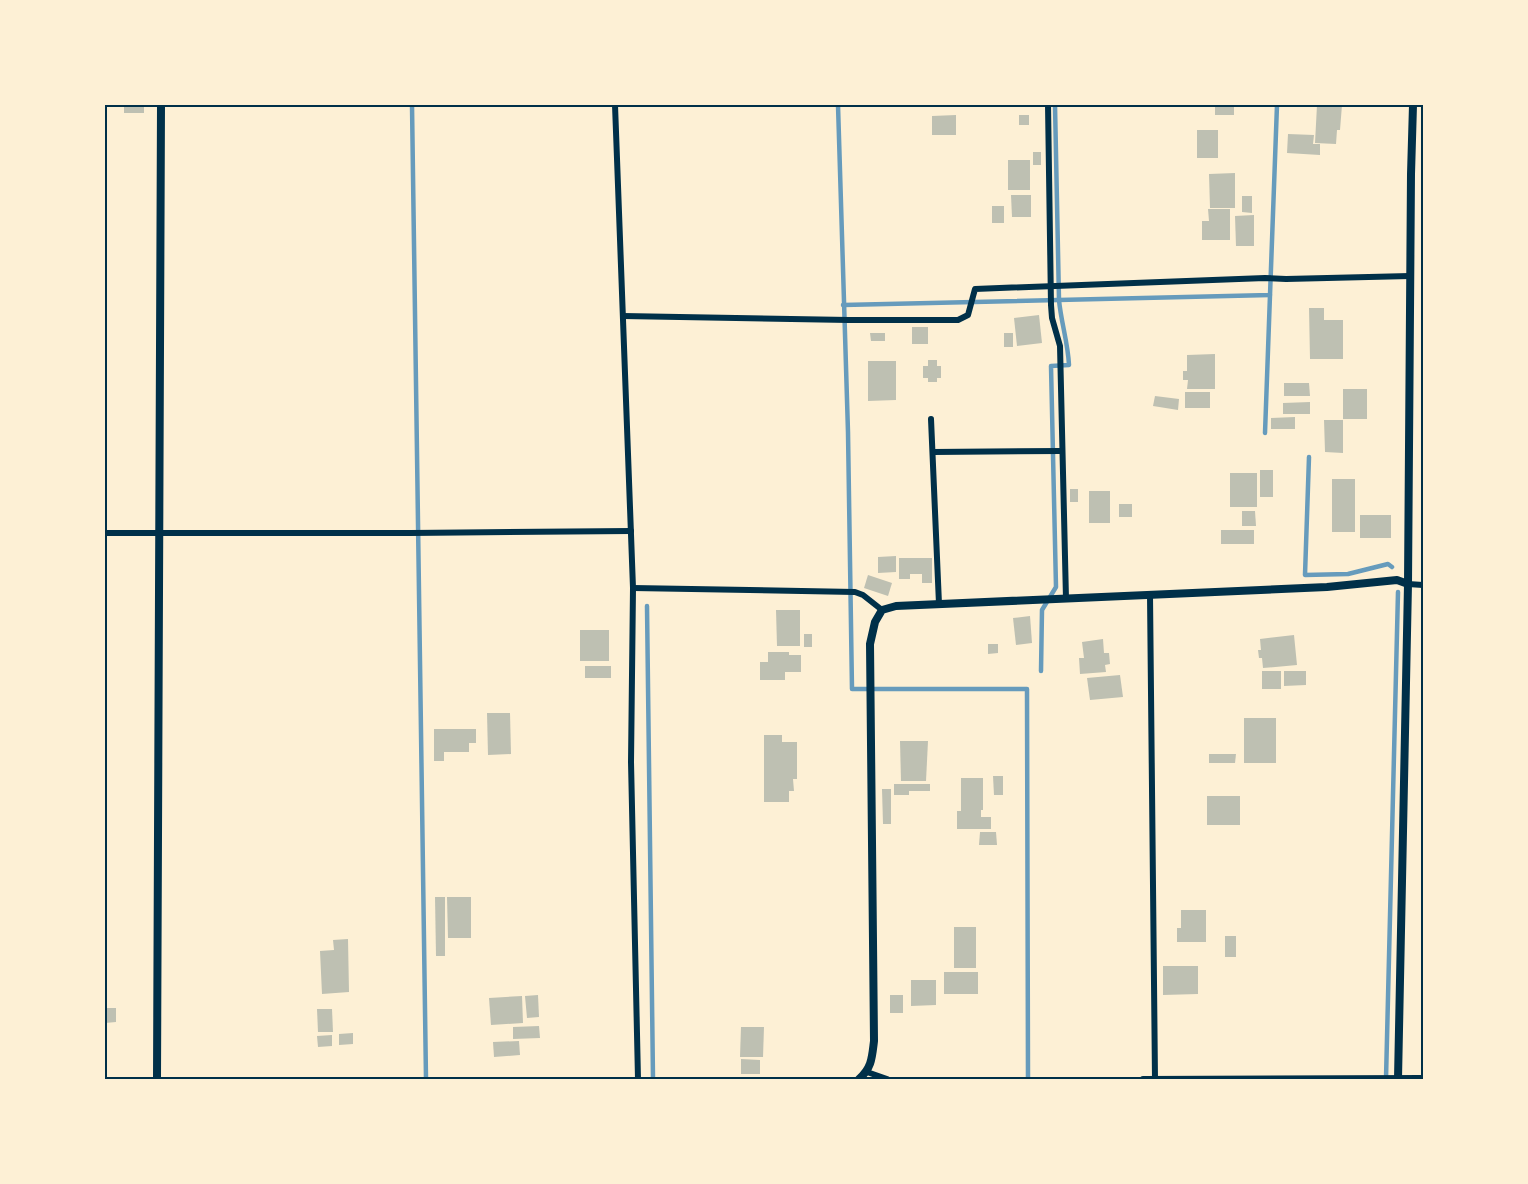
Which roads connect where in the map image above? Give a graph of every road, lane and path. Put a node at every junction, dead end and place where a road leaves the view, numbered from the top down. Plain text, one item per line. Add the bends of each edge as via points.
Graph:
1 (161, 105) edge
2 (615, 105) edge
3 (1048, 105) edge
4 (1413, 105) edge
5 (1410, 276) junction
6 (1052, 285) junction
7 (623, 315) junction
8 (931, 419) dead end
9 (1059, 451) junction
10 (933, 452) junction
11 (631, 531) junction
12 (105, 533) edge
13 (160, 533) junction
14 (1408, 584) junction
15 (1423, 585) edge
16 (633, 588) junction
17 (1149, 595) junction
18 (1066, 598) junction
19 (939, 604) junction
20 (882, 610) junction
21 (868, 1076) edge
22 (1381, 1078) edge
23 (1396, 1078) edge
24 (1423, 1078) edge
25 (157, 1079) edge
26 (638, 1079) edge
27 (859, 1079) edge
28 (887, 1079) edge
29 (1143, 1079) edge
30 (1155, 1079) edge
31 (1208, 1079) edge

1 - 13 street
2 - 7 street
3 - 6 street
4 - 5 street
5 - 6 street
5 - 14 street
6 - 7 street via 975,289 968,315 958,320
6 - 9 street via 1052,318 1060,346
7 - 11 street
8 - 10 street
9 - 10 street
9 - 18 street
10 - 19 street
11 - 13 street
11 - 16 street
12 - 13 street
13 - 25 street
14 - 15 street
14 - 17 street via 1397,580
14 - 23 street
16 - 20 street via 845,591 863,595
16 - 26 street via 631,762
17 - 18 street
17 - 30 street
18 - 19 street
19 - 20 street
20 - 21 street via 870,644 874,1041
21 - 27 street
21 - 28 street
22 - 23 street
22 - 31 street
23 - 24 street
29 - 30 street
30 - 31 street

